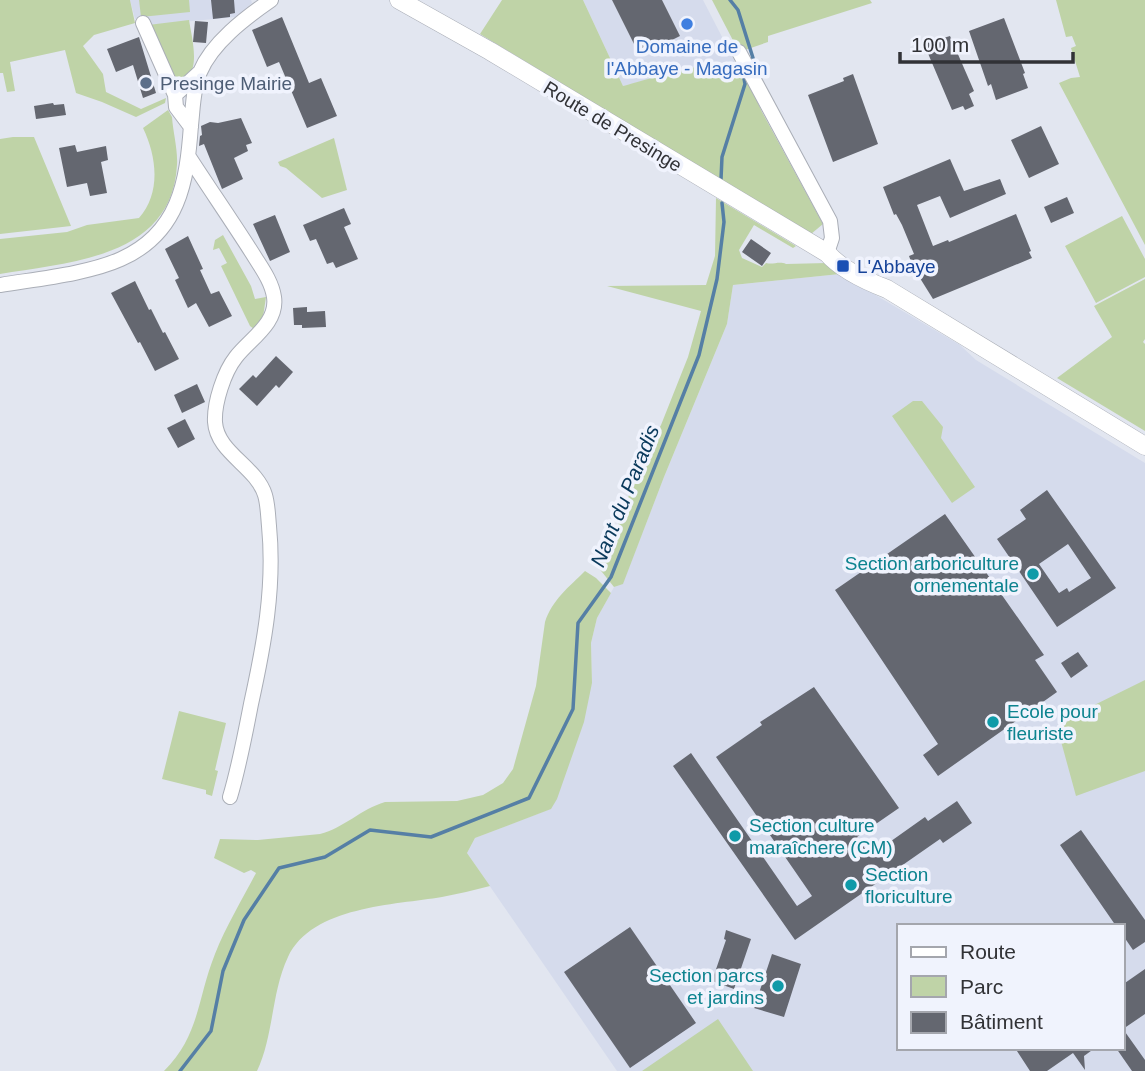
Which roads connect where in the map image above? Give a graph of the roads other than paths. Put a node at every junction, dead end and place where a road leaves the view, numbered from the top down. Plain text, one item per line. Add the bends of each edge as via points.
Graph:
1 (271, 0) edge
2 (400, 0) edge
3 (144, 23) dead end
4 (744, 62) dead end
5 (200, 72) junction
6 (175, 95) junction
7 (191, 127) junction
8 (189, 157) junction
9 (827, 253) junction
10 (0, 285) edge
11 (1145, 446) edge
12 (230, 797) dead end

1 - 5 street via 216,48
2 - 9 street, Route de Presinge
3 - 6 street
4 - 9 street via 830,221 832,238
5 - 6 street
5 - 7 street
6 - 7 street via 176,107
7 - 8 street
8 - 10 street via 176,207 158,233 139,248 103,265
8 - 12 street via 267,278 275,299 267,323 229,369 215,418 223,442 253,474 265,495 271,544 264,638
9 - 11 street, Route de Presinge

